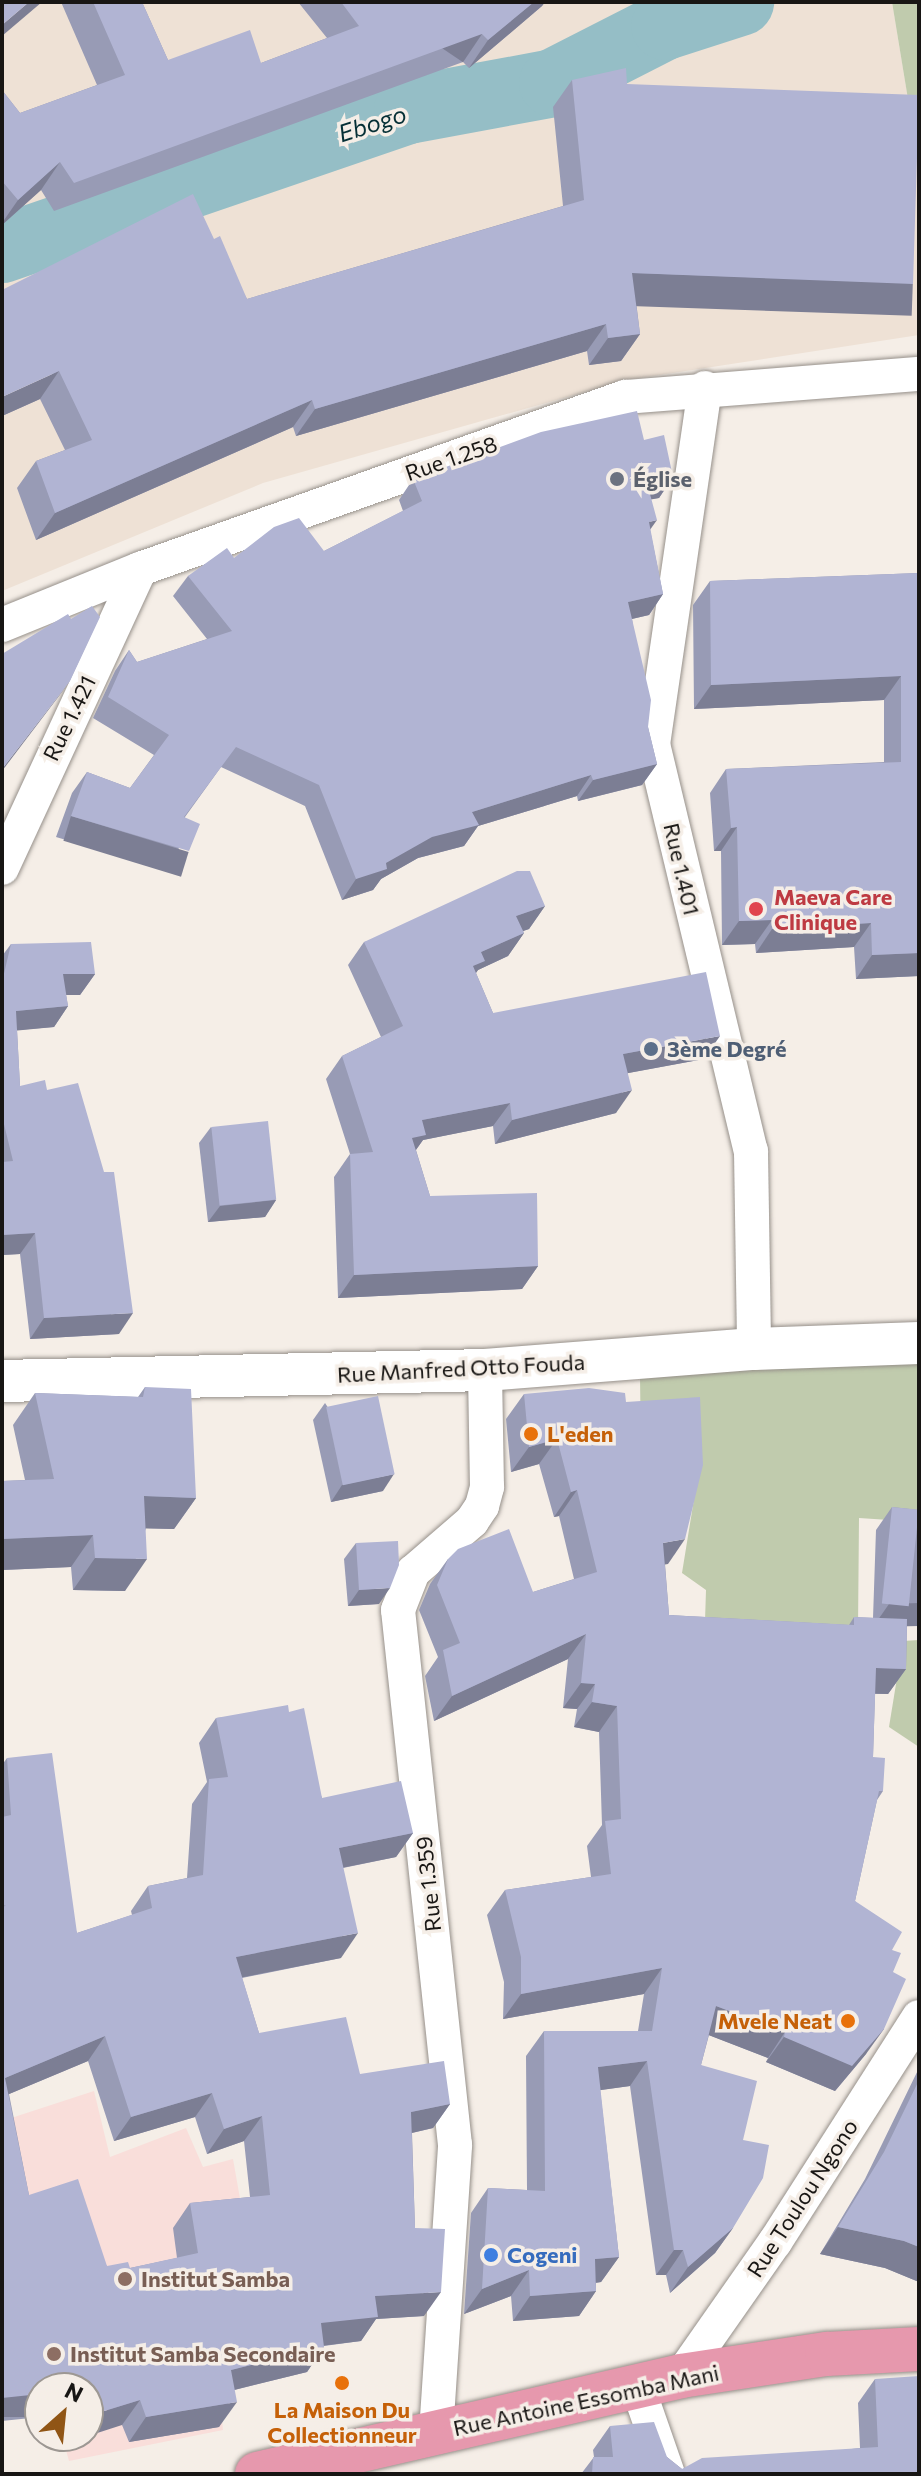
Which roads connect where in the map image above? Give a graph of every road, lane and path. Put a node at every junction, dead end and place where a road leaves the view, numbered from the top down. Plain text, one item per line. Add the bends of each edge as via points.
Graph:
1 (919, 374) edge
2 (705, 388) junction
3 (140, 569) junction
4 (2, 625) edge
5 (2, 868) edge
6 (919, 1343) edge
7 (754, 1349) junction
8 (485, 1370) junction
9 (2, 1373) edge
10 (2, 1381) edge
11 (919, 2017) edge
12 (919, 2349) edge
13 (681, 2376) junction
14 (637, 2385) junction
15 (436, 2433) junction
16 (257, 2474) edge
17 (668, 2474) edge

1 - 2 street, Rue 1.258
2 - 3 street, Rue 1.258 via 625,397
2 - 7 street, Rue 1.401 via 653,744 751,1151
3 - 4 street, Rue 1.258
3 - 5 street, Rue 1.421
6 - 7 street, Rue Manfred Otto Fouda
7 - 8 street, Rue Manfred Otto Fouda
8 - 10 street, Rue Manfred Otto Fouda
8 - 15 street, Rue 1.359 via 487,1487 482,1506 413,1572 398,1610 455,2145
9 - 10 street
11 - 13 street, Rue Toulou Ngono via 775,2242
12 - 13 main road, Rue Antoine Essomba Mani via 827,2354
13 - 14 main road, Rue Antoine Essomba Mani
14 - 15 main road, Rue Antoine Essomba Mani
14 - 17 street
15 - 16 main road, Rue Antoine Essomba Mani

